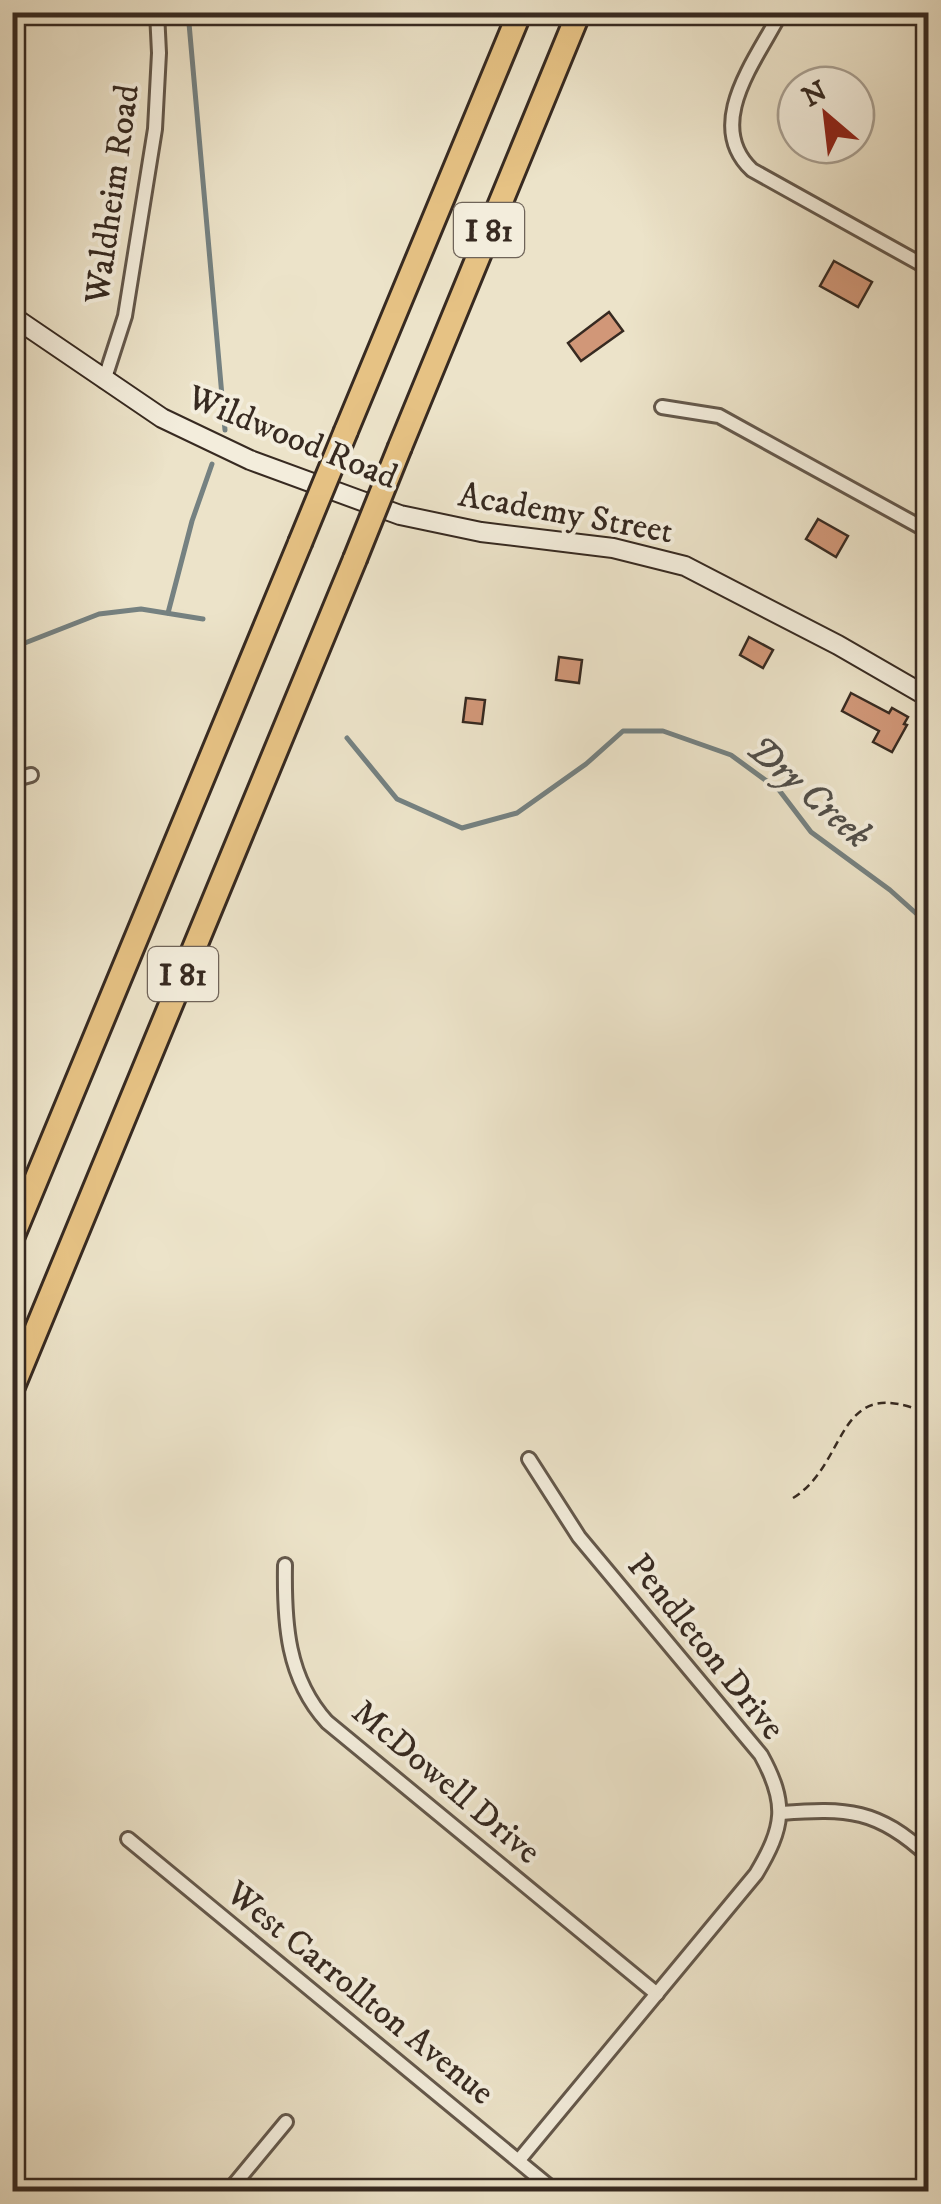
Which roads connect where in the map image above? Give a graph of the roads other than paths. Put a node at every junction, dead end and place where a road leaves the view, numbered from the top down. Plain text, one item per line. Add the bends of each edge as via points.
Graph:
1 (157, 12) edge
2 (520, 12) edge
3 (579, 12) edge
4 (781, 12) edge
5 (928, 268) edge
6 (12, 316) edge
7 (104, 380) junction
8 (662, 407) dead end
9 (400, 515) joint
10 (928, 531) edge
11 (928, 697) edge
12 (32, 775) dead end
13 (12, 780) edge
14 (12, 1238) edge
15 (12, 1389) edge
16 (529, 1459) dead end
17 (286, 1565) dead end
18 (781, 1812) junction
19 (128, 1839) dead end
20 (928, 1856) edge
21 (657, 1994) junction
22 (286, 2122) dead end
23 (519, 2160) junction
24 (228, 2192) edge
25 (556, 2192) edge

1 - 7 street, Waldheim Road via 154,129 126,316
2 - 14 highway, I 81, bridge
3 - 15 highway, I 81, bridge
4 - 5 street via 734,104 735,149 752,170
6 - 7 street, Wildwood Road
7 - 9 street, Wildwood Road via 205,441
8 - 10 street via 719,416
9 - 11 street, Academy Street via 626,550 685,566
12 - 13 street
16 - 18 street, Pendleton Drive via 579,1537 761,1755
17 - 21 street, McDowell Drive via 293,1667 313,1706
18 - 20 street via 865,1814
18 - 21 street via 756,1874
19 - 23 street, West Carrollton Avenue
21 - 23 street
22 - 24 street
23 - 25 street, West Carrollton Avenue

